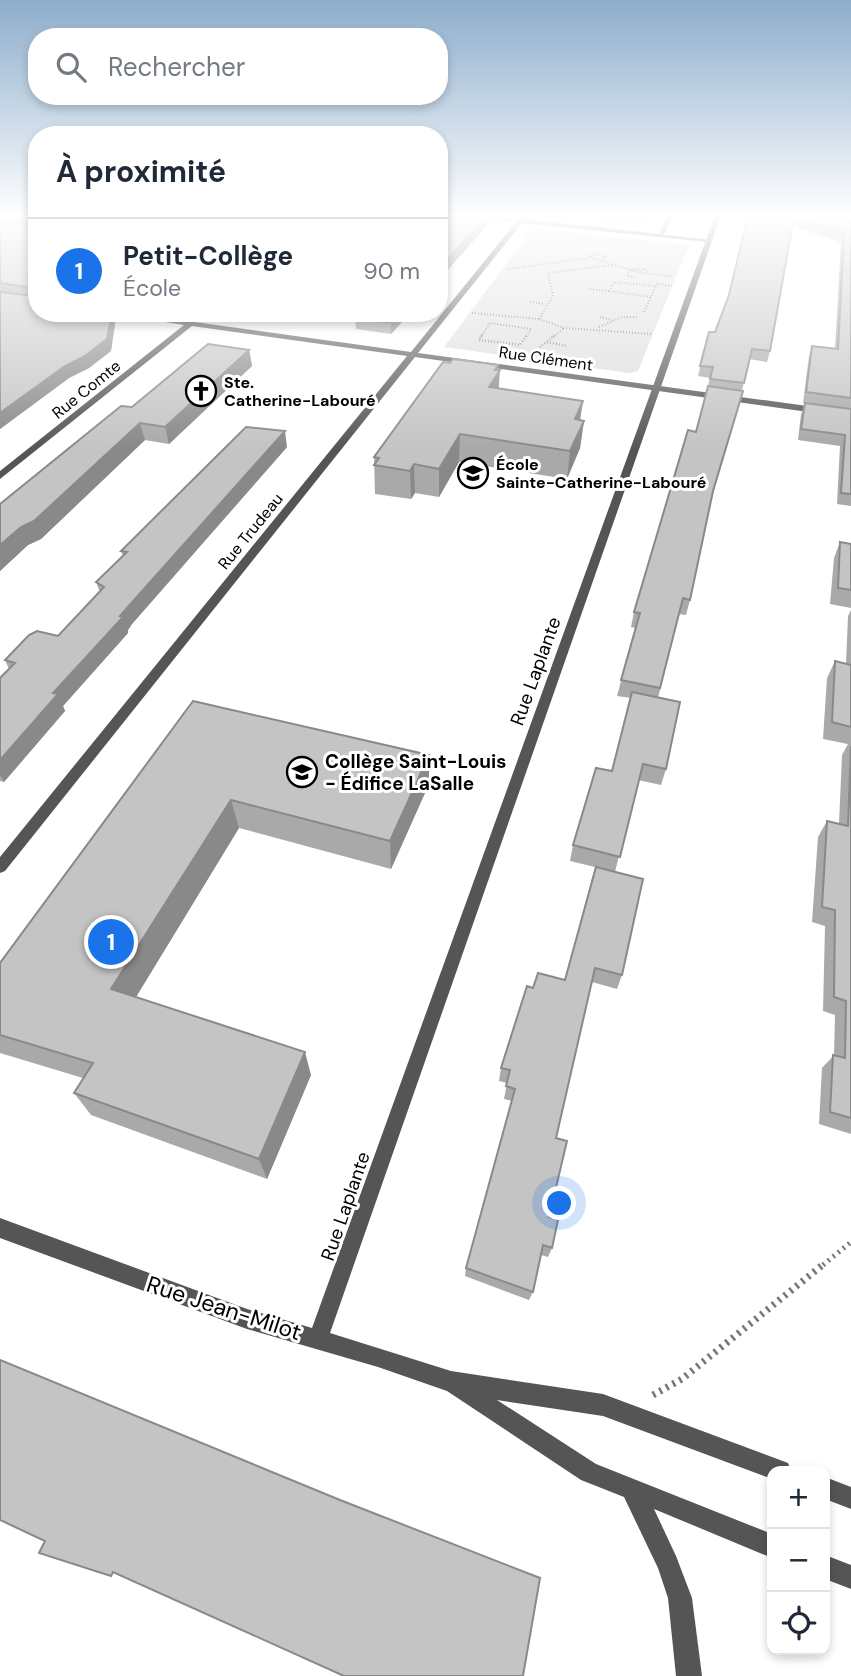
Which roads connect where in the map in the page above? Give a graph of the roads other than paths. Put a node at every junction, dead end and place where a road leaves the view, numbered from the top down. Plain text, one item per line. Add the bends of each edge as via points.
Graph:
1 (461, 293) edge
2 (690, 293) edge
3 (448, 309) edge
4 (177, 322) edge
5 (438, 322) edge
6 (190, 324) junction
7 (412, 354) junction
8 (657, 388) junction
9 (851, 415) edge
10 (0, 475) edge
11 (0, 867) edge
12 (0, 1228) edge
13 (318, 1339) junction
14 (451, 1382) junction
15 (767, 1466) edge
16 (632, 1490) junction
17 (830, 1490) edge
18 (851, 1498) edge
19 (767, 1544) edge
20 (830, 1569) edge
21 (851, 1577) edge
22 (689, 1676) edge

1 - 3 street, Rue Trudeau
2 - 8 street, Rue Laplante
4 - 6 street, Rue Clément
5 - 7 street, Rue Trudeau
6 - 7 street, Rue Clément
6 - 10 street, Rue Comte
7 - 8 street, Rue Clément
7 - 11 street, Rue Trudeau
8 - 9 street, Rue Clément
8 - 13 street, Rue Laplante
12 - 13 street, Rue Jean-Milot via 247,1319
13 - 14 street, Rue Jean-Milot
14 - 15 street, Rue Jean-Milot via 603,1405
14 - 16 street, Rue Jean-Milot via 589,1472
16 - 19 street, Rue Jean-Milot
16 - 22 street via 680,1598
17 - 18 street
20 - 21 street

